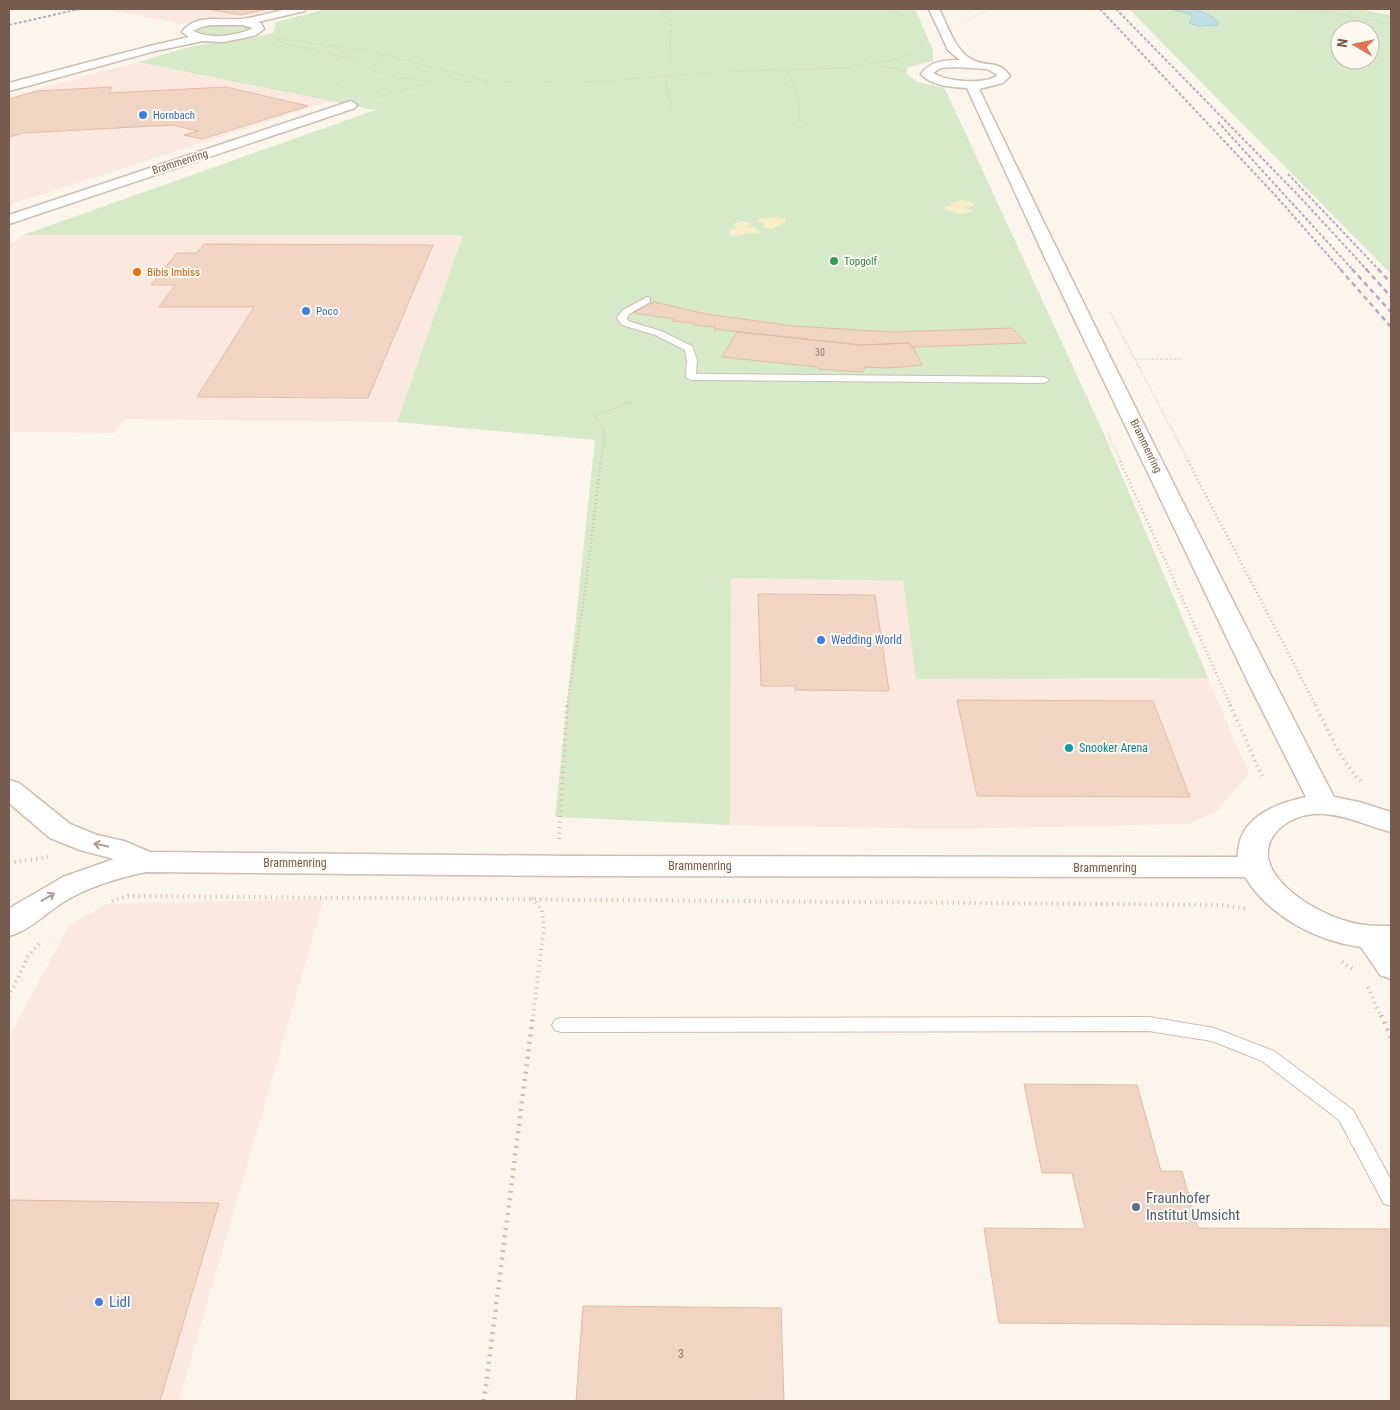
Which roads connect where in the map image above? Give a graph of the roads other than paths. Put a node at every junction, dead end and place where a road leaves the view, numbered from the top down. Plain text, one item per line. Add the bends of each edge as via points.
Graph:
1 (301, 9) edge
2 (934, 9) edge
3 (278, 15) junction
4 (242, 22) junction
5 (255, 24) junction
6 (190, 35) junction
7 (202, 38) junction
8 (154, 48) junction
9 (954, 50) junction
10 (952, 64) junction
11 (971, 64) junction
12 (974, 84) junction
13 (9, 87) edge
14 (354, 99) road end
15 (9, 220) edge
16 (647, 300) dead end
17 (1044, 380) dead end
18 (9, 789) edge
19 (1324, 805) junction
20 (1391, 823) edge
21 (146, 862) junction
22 (1254, 867) junction
23 (9, 925) edge
24 (1381, 937) edge
25 (1377, 972) edge
26 (561, 1025) dead end
27 (1391, 1198) edge

1 - 3 street
2 - 9 street
3 - 4 street
3 - 5 street
4 - 5 street
4 - 6 street via 200,25 188,30
5 - 7 street via 259,29 247,34
6 - 7 street
6 - 8 street
7 - 8 street
8 - 13 street
9 - 10 street
9 - 11 street
10 - 11 street
10 - 12 street via 933,68 927,74 939,81
11 - 12 street via 996,69 1004,76 999,81
12 - 19 street, Brammenring via 973,89 1053,258
14 - 15 street, Brammenring
16 - 17 lane via 626,312 622,318 625,323 658,333 689,348 692,376
21 -> 18 street, Brammenring via 60,831
19 - 20 street via 1352,809
19 - 22 street via 1290,809 1265,825 1255,838 1252,852
21 - 22 street, Brammenring
23 -> 21 street, Brammenring via 50,895 76,881 113,868
22 - 24 street via 1275,894 1306,917 1338,930
24 - 25 street
26 - 27 lane via 1149,1024 1214,1035 1268,1056 1346,1115

